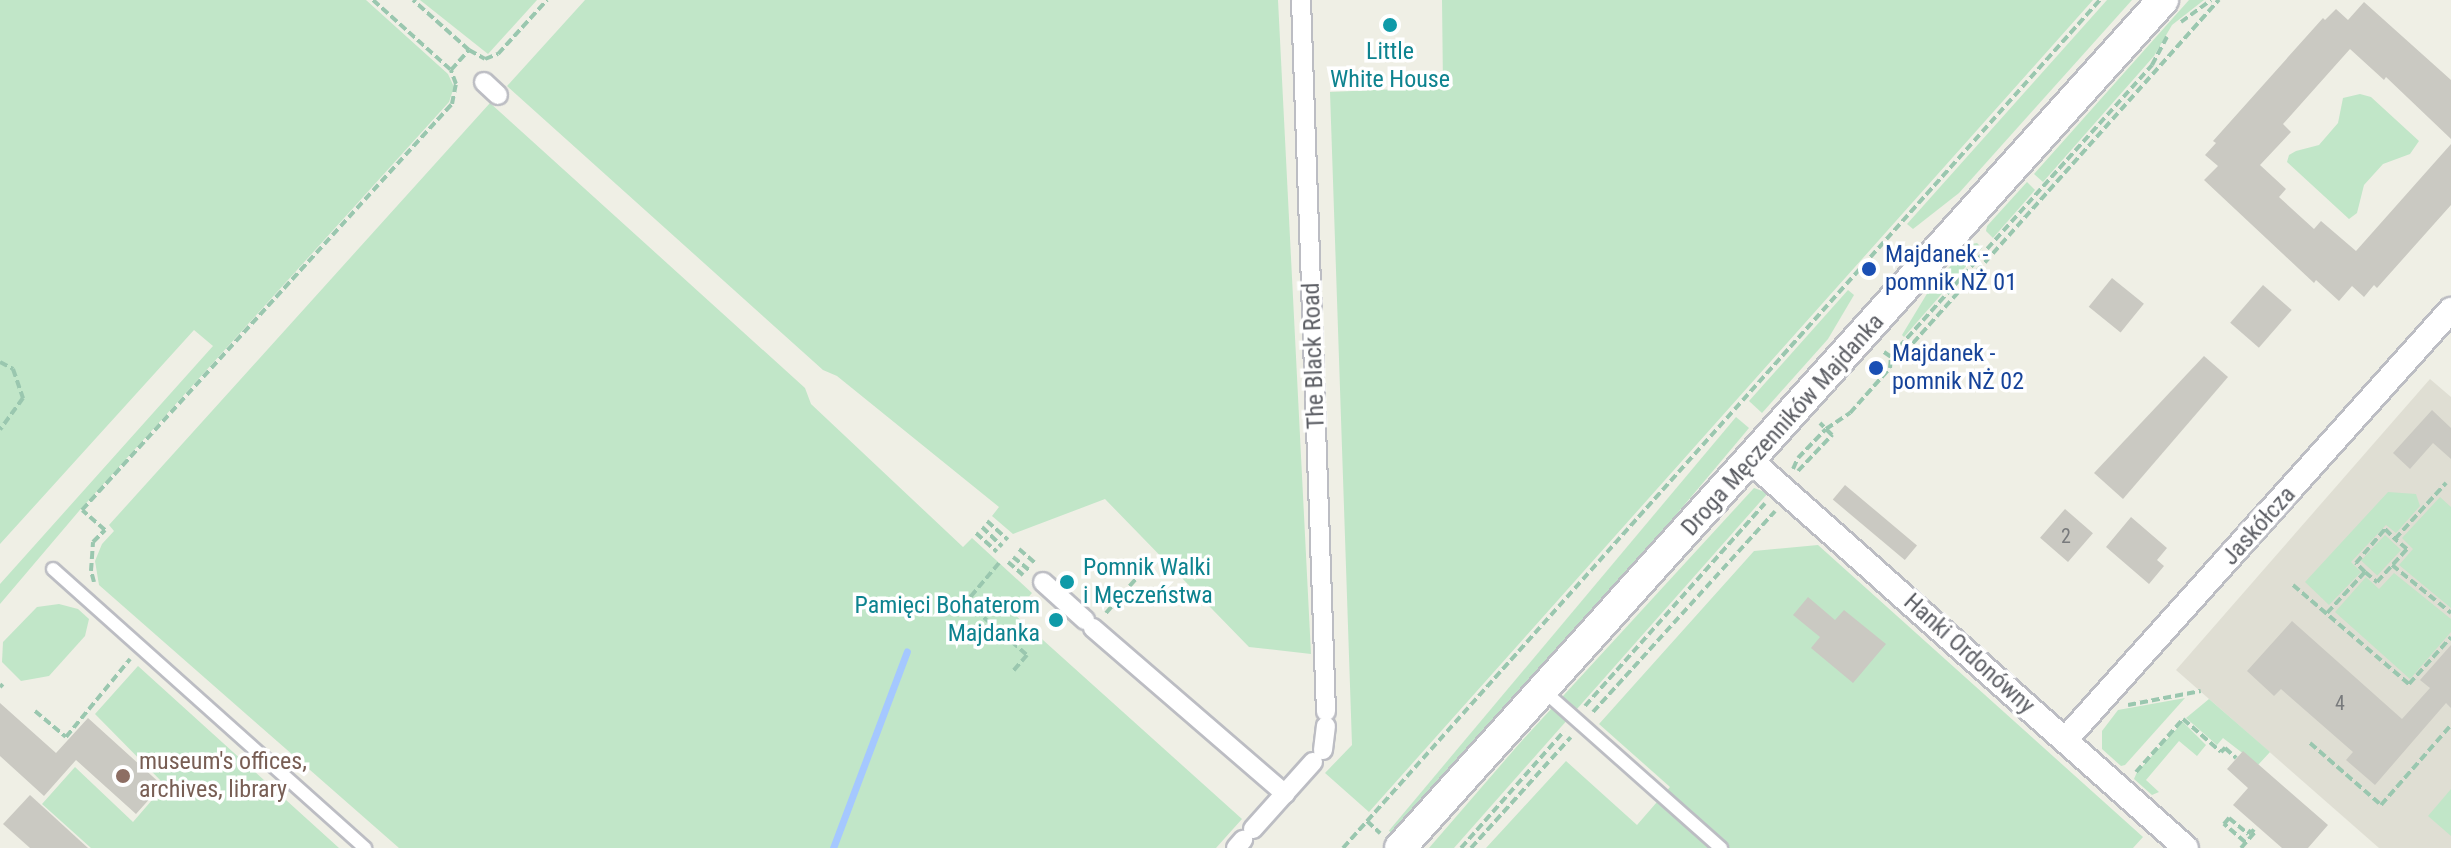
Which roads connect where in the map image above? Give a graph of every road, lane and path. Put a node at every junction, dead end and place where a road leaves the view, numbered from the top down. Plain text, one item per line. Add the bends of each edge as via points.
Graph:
1 (373, 0) edge
2 (413, 0) edge
3 (547, 0) edge
4 (1301, 0) edge
5 (2100, 0) edge
6 (2211, 0) edge
7 (2219, 0) edge
8 (2170, 13) edge
9 (2169, 34) dead end
10 (469, 50) junction
11 (451, 70) junction
12 (484, 82) dead end
13 (498, 95) dead end
14 (2451, 310) edge
15 (1891, 356) junction
16 (1876, 361) dead end
17 (0, 362) edge
18 (1829, 413) dead end
19 (1826, 429) junction
20 (0, 430) edge
21 (1751, 461) junction
22 (1804, 463) dead end
23 (2446, 483) dead end
24 (1778, 497) junction
25 (987, 521) dead end
26 (982, 527) dead end
27 (976, 533) dead end
28 (2395, 539) junction
29 (1008, 540) dead end
30 (1002, 546) dead end
31 (997, 552) dead end
32 (999, 563) dead end
33 (1148, 565) dead end
34 (2392, 565) junction
35 (53, 569) dead end
36 (2365, 572) junction
37 (1043, 582) dead end
38 (2293, 585) dead end
39 (96, 587) dead end
40 (2327, 613) junction
41 (2451, 613) edge
42 (1089, 624) junction
43 (2451, 637) edge
44 (140, 647) junction
45 (1013, 671) dead end
46 (1543, 690) junction
47 (2201, 691) dead end
48 (1584, 708) dead end
49 (2114, 708) dead end
50 (35, 711) dead end
51 (1591, 715) dead end
52 (1574, 720) dead end
53 (2451, 725) edge
54 (1580, 727) dead end
55 (2065, 740) junction
56 (2310, 743) dead end
57 (2236, 758) dead end
58 (2130, 779) dead end
59 (1285, 794) junction
60 (1367, 821) junction
61 (1244, 839) edge
62 (1392, 842) edge
63 (2245, 842) junction
64 (365, 848) edge
65 (1343, 848) edge
66 (1461, 848) edge
67 (1471, 848) edge
68 (1721, 848) edge
69 (2186, 848) edge
70 (2241, 848) edge

1 - 11 path
2 - 10 path
3 - 10 path via 498,54 485,59
4 - 59 street, The Black Road via 1326,719 1318,756
5 - 60 path
6 - 8 path
7 - 15 path via 1897,361
8 - 21 street, Droga Męczenników Majdanka
9 - 15 path via 2152,65
10 - 11 path
11 - 39 path via 456,84 452,104 82,510 105,530 93,542
12 - 13 street
14 - 55 street, Jaskółcza
15 - 16 path via 1886,351
15 - 19 path via 1890,368 1850,413
17 - 20 path via 13,369 23,398
18 - 19 path via 1819,423
19 - 22 path via 1832,435
19 - 24 path via 1798,458
21 - 24 street, Hanki Ordonówny
21 - 46 street, Droga Męczenników Majdanka
23 - 28 path
24 - 48 path
24 - 51 path
24 - 55 street, Hanki Ordonówny
25 - 29 path
26 - 30 path
27 - 31 path
28 - 34 path via 2407,549
28 - 36 path via 2385,529 2356,563
32 - 45 path via 966,602 1027,655
33 - 42 path
34 - 36 path via 2377,582
34 - 41 path
35 - 44 lane
36 - 40 path
37 - 42 street
38 - 40 path
40 - 43 path via 2409,684
42 - 59 street
44 - 50 path via 66,737
44 - 64 lane
46 - 62 street, Droga Męczenników Majdanka
46 - 68 lane
47 - 49 path
52 - 66 path
53 - 56 path via 2381,805
54 - 67 path
55 - 69 street, Hanki Ordonówny
57 - 58 path via 2225,748 2221,752 2183,719
59 - 61 street
60 - 62 path
60 - 65 path
63 - 63 path via 2255,832 2248,834 2229,818 2224,824
63 - 70 path

